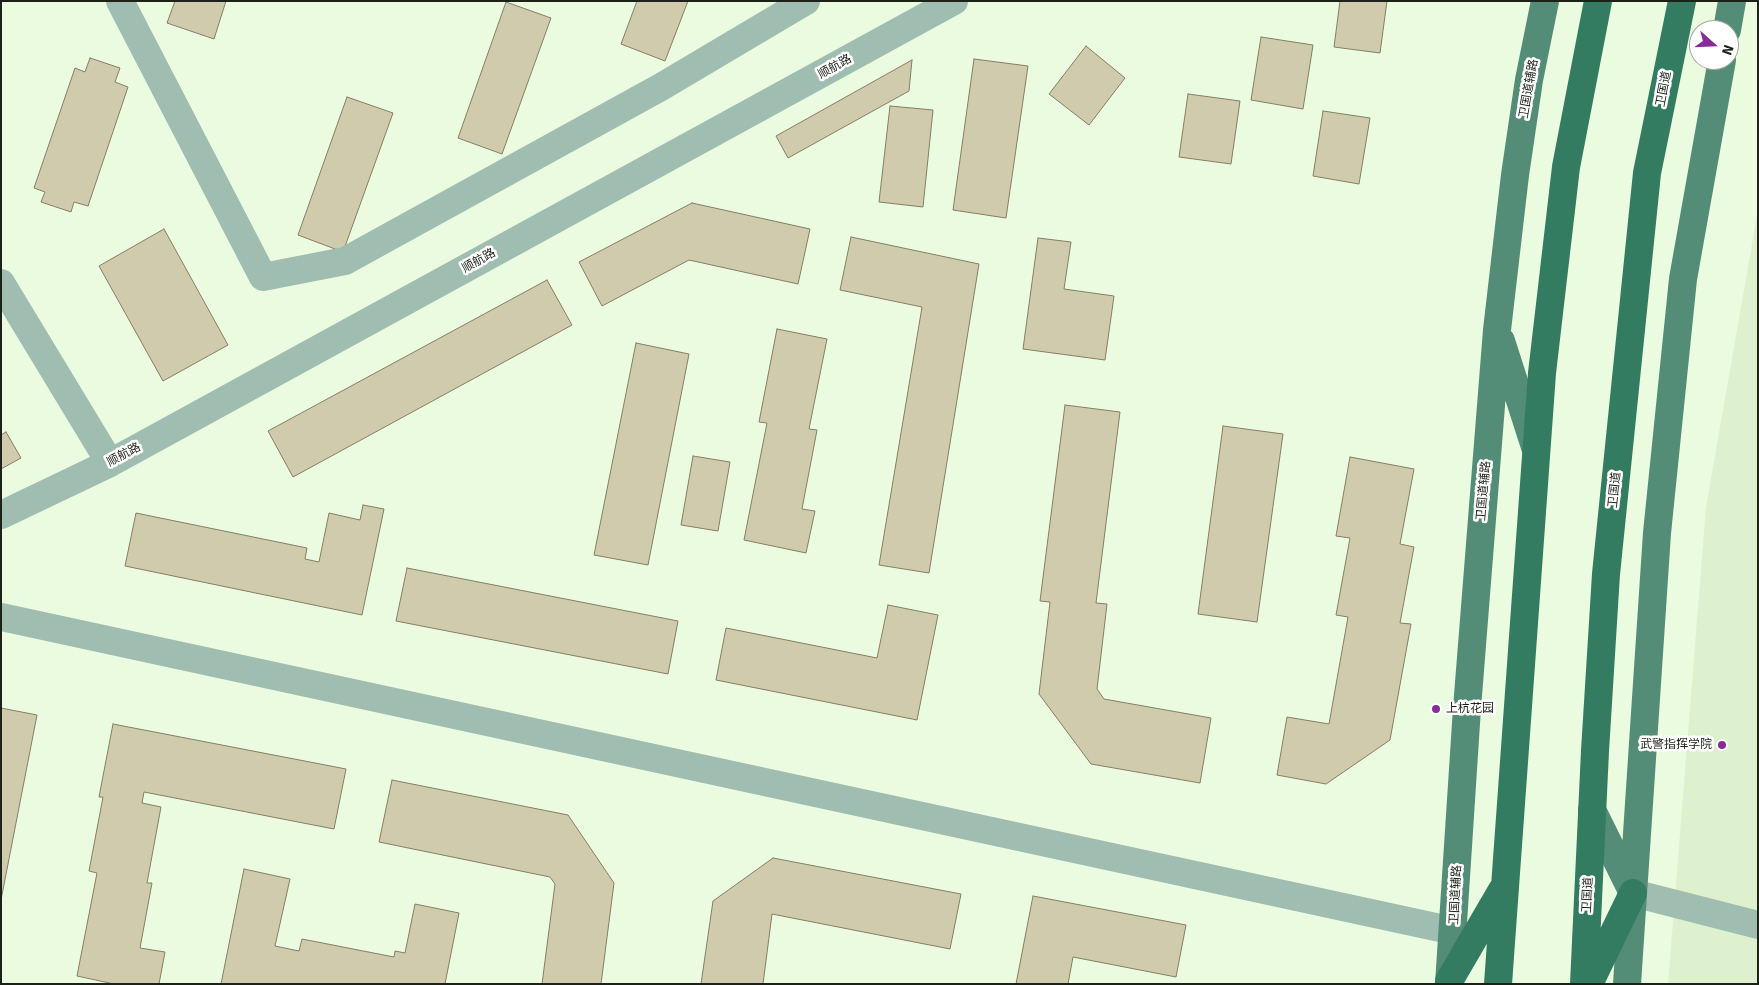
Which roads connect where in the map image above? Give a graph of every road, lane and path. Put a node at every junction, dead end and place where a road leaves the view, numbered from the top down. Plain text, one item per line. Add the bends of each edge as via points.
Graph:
1 (120, 1) edge
2 (806, 1) edge
3 (954, 1) edge
4 (1544, 1) edge
5 (1598, 1) edge
6 (1682, 1) edge
7 (1732, 1) edge
8 (1729, 20) edge
9 (1720, 70) edge
10 (1, 283) edge
11 (1497, 330) junction
12 (1535, 446) junction
13 (110, 463) junction
14 (1, 515) edge
15 (1, 617) edge
16 (1592, 810) junction
17 (1505, 884) junction
18 (1633, 893) junction
19 (1758, 925) edge
20 (1454, 930) junction
21 (1449, 982) edge
22 (1498, 984) edge
23 (1584, 984) edge
24 (1589, 984) edge
25 (1627, 984) edge

1 - 2 street via 263,277 345,261 661,87
3 - 13 street, 顺航路
4 - 11 main road, 卫国道辅路 via 1515,175
5 - 12 highway via 1566,167
6 - 16 highway, 卫国道 via 1647,173 1606,574
7 - 8 main road
9 - 18 main road via 1683,279 1657,533
10 - 13 street
11 - 12 main road
11 - 20 main road, 卫国道辅路 via 1467,708
12 - 17 highway
13 - 14 street, 顺航路
15 - 20 street
16 - 18 main road
16 - 23 highway, 卫国道
17 - 21 highway
17 - 22 highway
18 - 19 street
18 - 24 highway
18 - 25 main road
20 - 21 main road, 卫国道辅路

